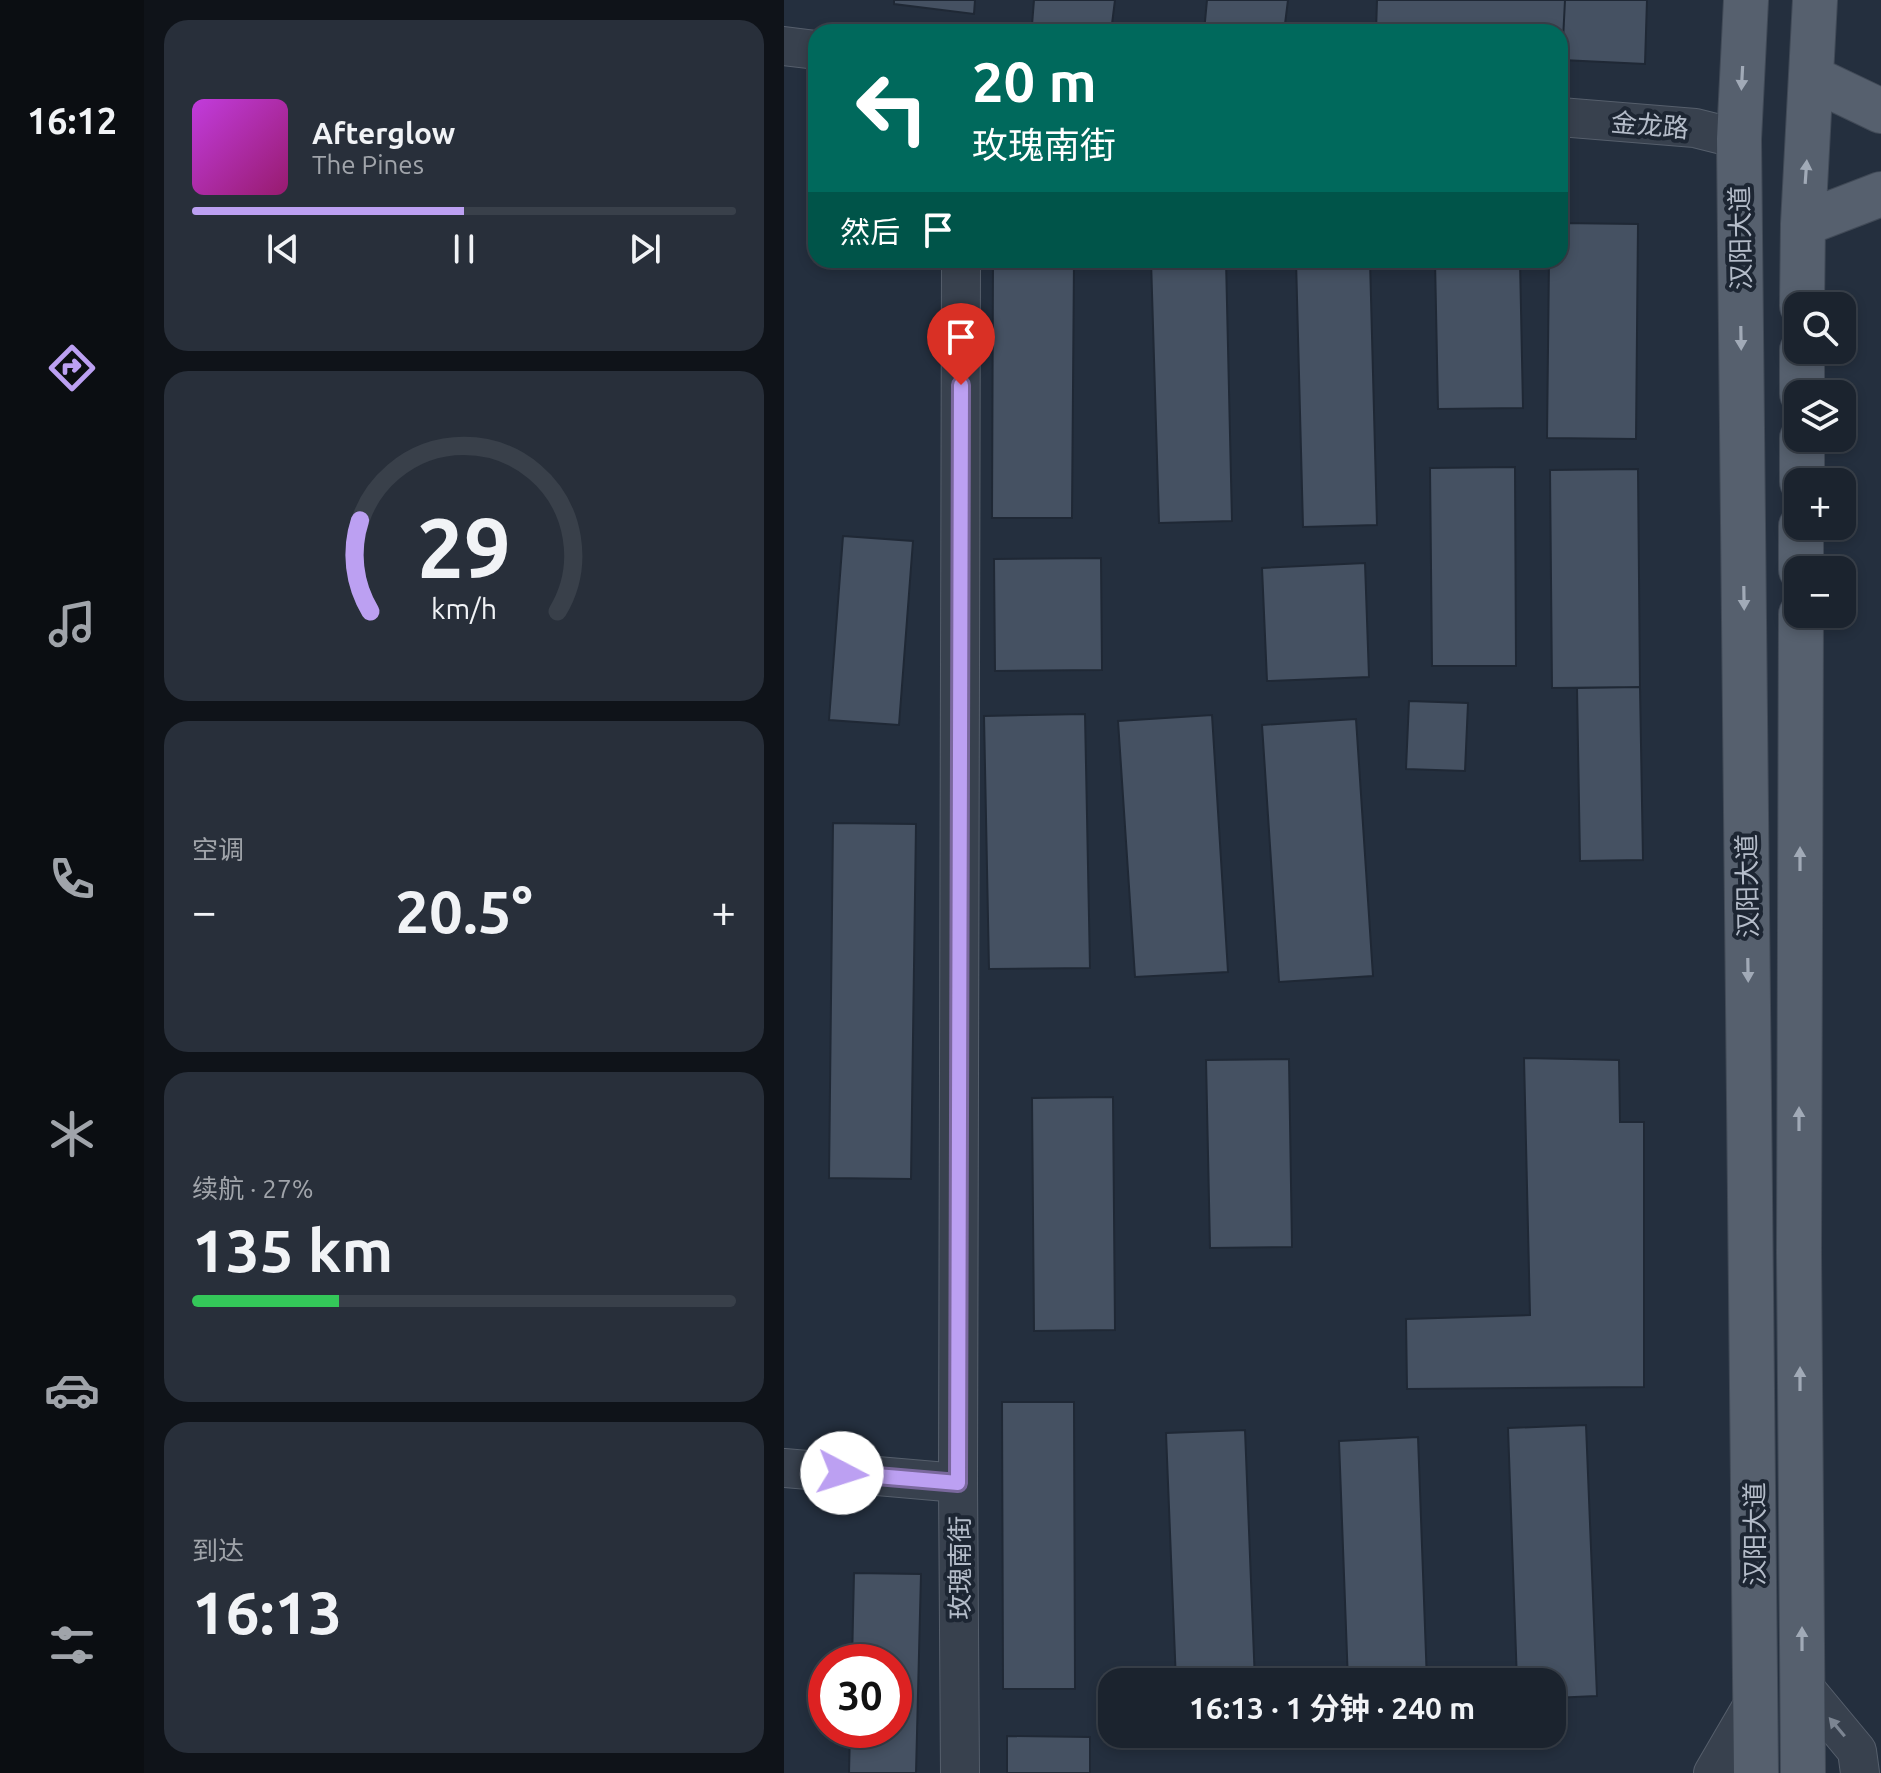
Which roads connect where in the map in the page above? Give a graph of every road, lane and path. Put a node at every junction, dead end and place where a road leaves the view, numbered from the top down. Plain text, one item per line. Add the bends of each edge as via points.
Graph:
1 (1746, 0) edge
2 (1815, 0) edge
3 (784, 46) edge
4 (808, 49) edge
5 (1812, 78) junction
6 (1881, 111) edge
7 (1568, 118) edge
8 (1739, 139) junction
9 (1881, 194) edge
10 (1803, 224) junction
11 (961, 268) edge
12 (1802, 292) edge
13 (1801, 628) edge
14 (784, 1468) edge
15 (958, 1483) junction
16 (1803, 1686) junction
17 (1755, 1701) junction
18 (960, 1773) edge
19 (1713, 1773) edge
20 (1756, 1773) edge
21 (1803, 1773) edge
22 (1860, 1773) edge

1 -> 8 main road, 汉阳大道
2 - 5 main road
3 - 4 street
5 - 6 main road
10 -> 5 main road
7 - 8 street, 金龙路 via 1695,128
8 -> 17 main road, 汉阳大道
9 - 10 main road
10 - 12 main road
11 - 15 street, 玫瑰南街
16 -> 13 main road, 汉阳大道
14 - 15 street
15 - 18 street, 玫瑰南街
16 - 21 main road, 汉阳大道
22 -> 16 street via 1857,1751
17 - 19 street
17 - 20 main road, 汉阳大道

